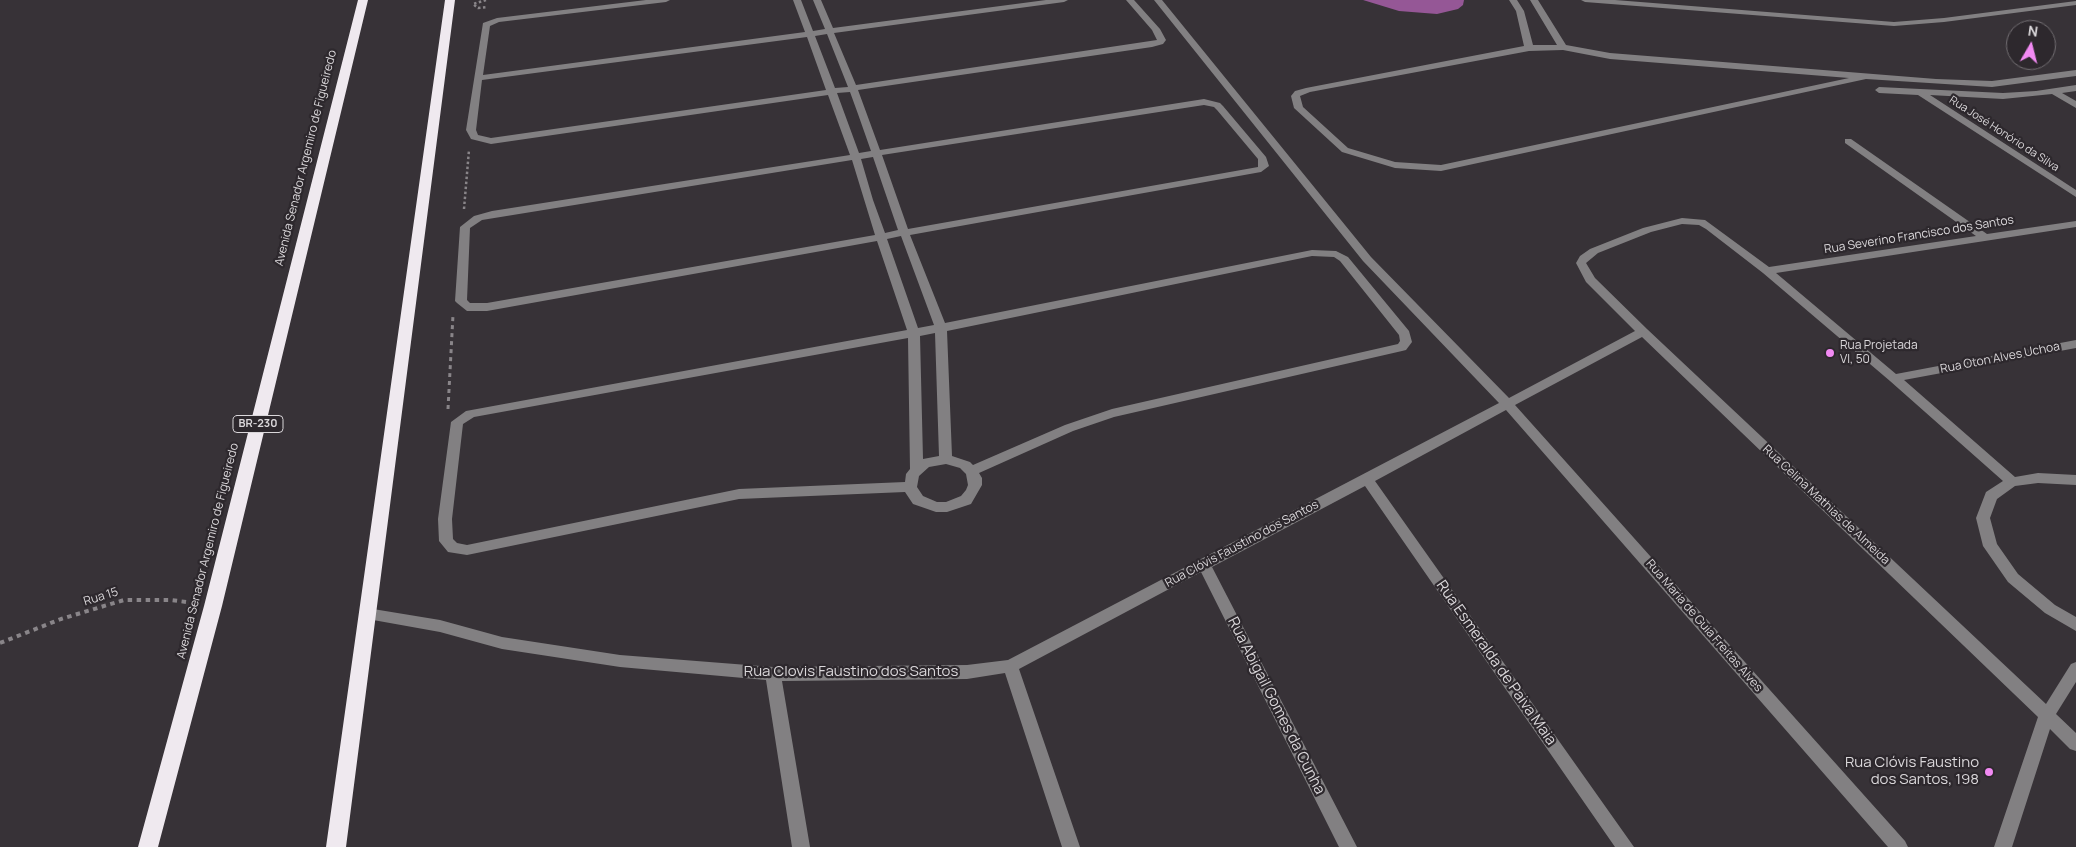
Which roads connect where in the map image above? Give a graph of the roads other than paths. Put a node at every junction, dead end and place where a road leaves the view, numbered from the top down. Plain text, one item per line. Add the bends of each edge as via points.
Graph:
1 (363, 0) edge
2 (450, 0) edge
3 (666, 0) edge
4 (797, 0) edge
5 (817, 0) edge
6 (1064, 0) edge
7 (1130, 0) edge
8 (1158, 0) edge
9 (1513, 0) edge
10 (1534, 0) edge
11 (1584, 0) edge
12 (2076, 3) edge
13 (830, 32) junction
14 (808, 34) junction
15 (1564, 47) junction
16 (1529, 48) junction
17 (2076, 73) edge
18 (1864, 77) junction
19 (479, 78) junction
20 (852, 88) junction
21 (2076, 88) edge
22 (1879, 90) dead end
23 (831, 91) junction
24 (2052, 91) junction
25 (1920, 93) junction
26 (2076, 105) edge
27 (1848, 141) dead end
28 (877, 154) junction
29 (856, 157) junction
30 (2076, 194) edge
31 (2076, 224) edge
32 (904, 232) junction
33 (880, 237) junction
34 (1985, 238) junction
35 (1767, 271) junction
36 (942, 328) junction
37 (914, 332) junction
38 (1643, 332) junction
39 (2076, 344) edge
40 (1894, 378) junction
41 (1508, 405) junction
42 (946, 459) junction
43 (917, 468) junction
44 (971, 471) junction
45 (1367, 479) junction
46 (2076, 480) edge
47 (2012, 482) junction
48 (910, 487) junction
49 (1204, 564) junction
50 (367, 614) junction
51 (2076, 625) edge
52 (1010, 666) junction
53 (2076, 669) edge
54 (773, 674) junction
55 (2047, 715) junction
56 (2076, 744) edge
57 (148, 847) edge
58 (336, 847) edge
59 (801, 847) edge
60 (1071, 847) edge
61 (1348, 847) edge
62 (1625, 847) edge
63 (1899, 847) edge
64 (2003, 847) edge

1 - 57 highway, Avenida Senador Argemiro de Figueiredo / BR-230 via 213,606
2 - 50 highway
3 - 19 street via 490,22 484,28
4 - 14 street
5 - 13 street
6 - 13 street via 967,9
7 - 20 street via 1156,28 1160,42
8 - 41 street, Rua Maria de Guia Freitas Alves via 1367,259
9 - 16 street via 1520,11
10 - 15 street
11 - 12 street via 1894,24
13 - 14 street
13 - 20 street
14 - 19 street
14 - 23 street
15 - 16 street
15 - 18 street via 1610,56
16 - 18 street via 1309,90 1298,93 1296,101 1299,108 1345,150 1395,165 1441,168
17 - 18 street via 1992,84
19 - 23 street via 471,130 474,137 491,140
20 - 23 street
20 - 28 street
21 - 24 street
22 - 25 street
23 - 29 street
24 - 25 street via 2003,96
24 - 26 street
25 - 30 street, Rua José Honório da Silva
27 - 34 street
28 - 29 street
28 - 32 street
28 - 32 street via 1204,102 1217,105 1264,163 1261,169 1254,171
29 - 33 street
29 - 33 street via 492,214 465,227 460,301 475,308 487,307
31 - 34 street, Rua Severino Francisco dos Santos
32 - 33 street
32 - 36 street
33 - 37 street
34 - 35 street, Rua Severino Francisco dos Santos
35 - 38 street, Rua Celina Mathias de Almeida via 1710,227 1692,221 1647,230 1594,251 1581,263 1590,280
35 - 40 street
36 - 37 street
36 - 42 street
36 - 44 street via 1288,257 1325,253 1344,259 1399,326 1406,342 1402,347 1112,413
37 - 43 street
37 - 48 street via 470,414 457,422 445,518 446,542 453,548 467,550 738,494
38 - 41 street, Rua Clóvis Faustino dos Santos
38 - 55 street, Rua Celina Mathias de Almeida
39 - 40 street, Rua Oton Alves Uchoa
40 - 47 street
41 - 45 street, Rua Clóvis Faustino dos Santos
41 - 63 street, Rua Maria de Guia Freitas Alves
42 - 43 street
42 - 44 street via 965,465
43 - 48 street
44 - 48 street via 975,485 966,500 957,504 926,505 912,494
45 - 49 street, Rua Clóvis Faustino dos Santos
45 - 62 street, Rua Esmeralda de Paiva Maia
46 - 47 street via 2038,478
47 - 51 street via 1991,496 1983,518 1990,546 2013,578 2050,609
49 - 52 street, Rua Clóvis Faustino dos Santos
49 - 61 street, Rua Abigail Gomes da Cunha
50 - 54 street, Rua Clovis Faustino dos Santos via 440,626 502,643 620,661
50 - 58 highway
52 - 54 street, Rua Clovis Faustino dos Santos via 967,672
52 - 60 street
53 - 55 street
54 - 59 street
55 - 56 street, Rua Celina Mathias de Almeida
55 - 64 street

